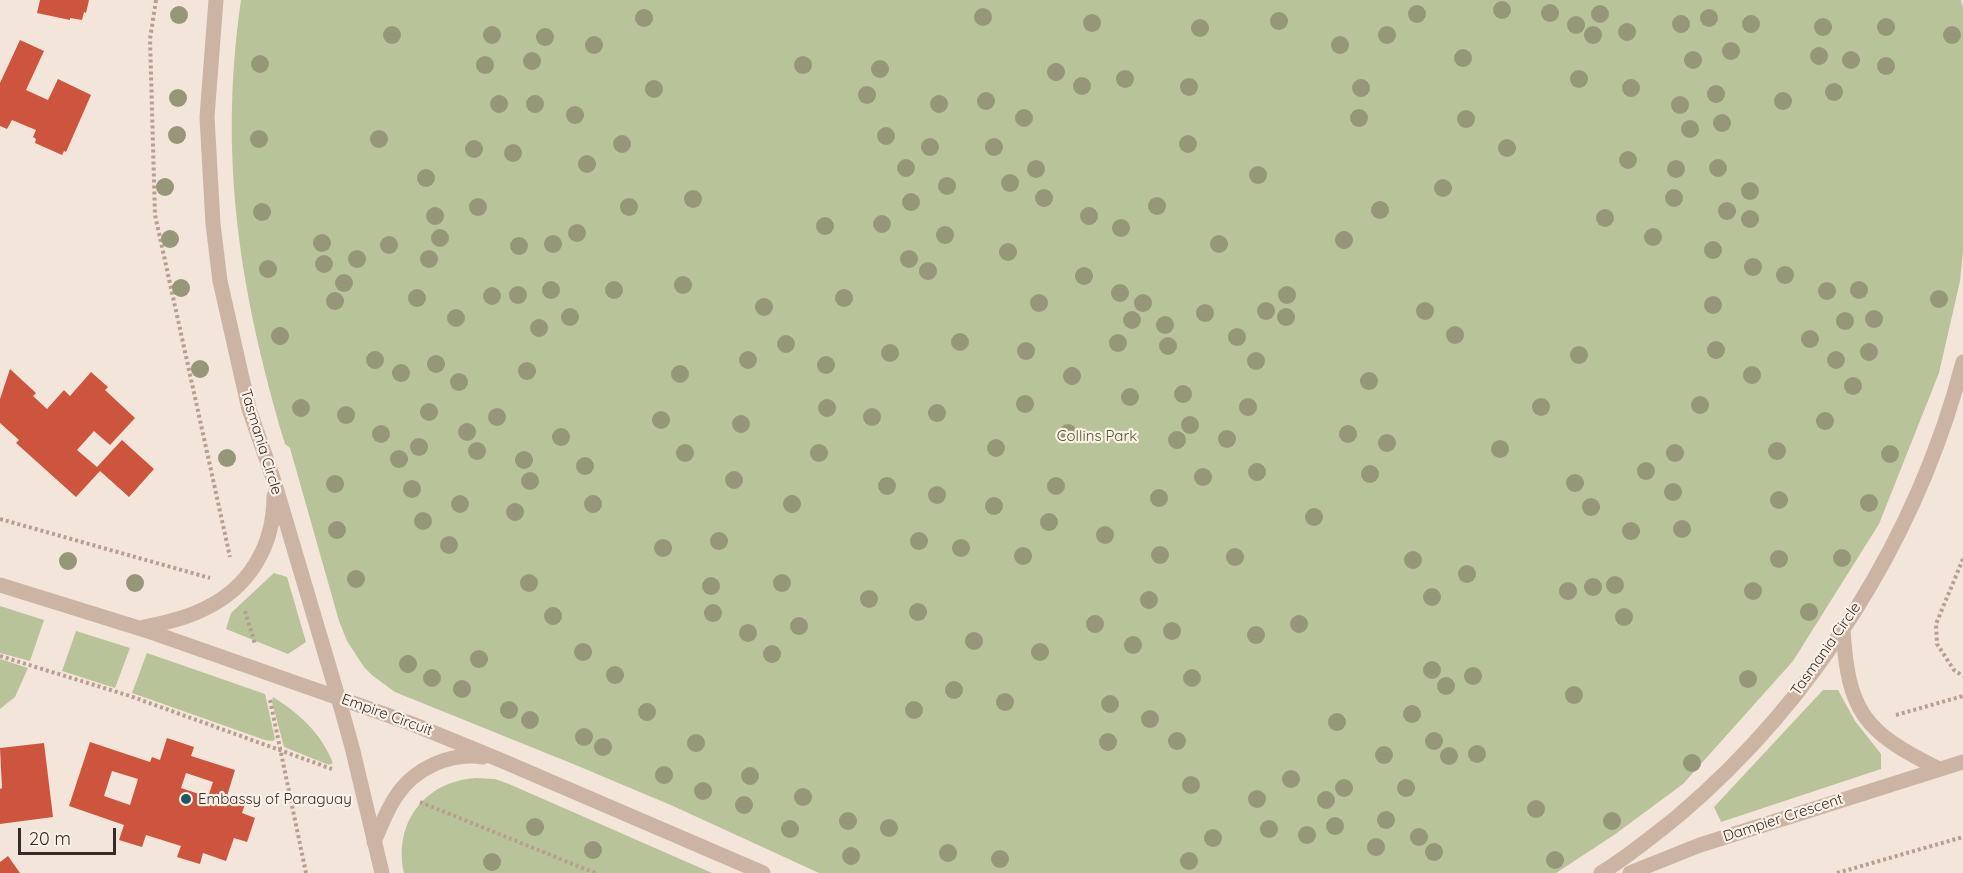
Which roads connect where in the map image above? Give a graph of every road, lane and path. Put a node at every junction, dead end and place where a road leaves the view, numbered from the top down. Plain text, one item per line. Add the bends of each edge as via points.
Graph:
1 (156, 0) edge
2 (216, 0) edge
3 (1963, 362) edge
4 (273, 481) junction
5 (0, 519) edge
6 (1963, 559) edge
7 (0, 585) edge
8 (238, 586) junction
9 (141, 628) junction
10 (1843, 628) junction
11 (0, 656) edge
12 (262, 671) junction
13 (1963, 676) edge
14 (1963, 696) edge
15 (338, 698) junction
16 (1869, 723) junction
17 (280, 749) junction
18 (498, 759) junction
19 (1963, 762) edge
20 (327, 767) dead end
21 (1939, 769) junction
22 (450, 814) dead end
23 (1963, 837) edge
24 (374, 842) junction
25 (306, 873) edge
26 (382, 873) edge
27 (595, 873) edge
28 (763, 873) edge
29 (1602, 873) edge
30 (1630, 873) edge
31 (1837, 873) edge

1 - 8 path via 150,39 155,215
2 - 4 street, Tasmania Circle via 207,117 213,224 230,328 249,409
3 - 10 street, Tasmania Circle via 1917,494 1887,556
4 - 8 street via 270,534 261,555
4 - 15 street, Tasmania Circle
5 - 8 path
6 - 13 path via 1936,624 1938,644 1954,670
7 - 9 street, Empire Circuit
8 - 9 street via 205,609
8 - 12 path
9 - 12 street, Empire Circuit
10 - 16 street via 1850,686
10 - 29 street, Tasmania Circle via 1793,697 1721,777
11 - 17 path
12 - 15 street, Empire Circuit
12 - 17 path
14 - 16 path
15 - 18 street, Empire Circuit
15 - 24 street, Tasmania Circle
16 - 21 street via 1886,740
17 - 20 path
17 - 25 path
18 - 24 street via 466,756 429,766 397,794
18 - 28 street, Empire Circuit
19 - 21 street, Dampier Crescent
21 - 30 street, Dampier Crescent via 1700,844
22 - 27 path
23 - 31 path
24 - 26 street, Tasmania Circle

